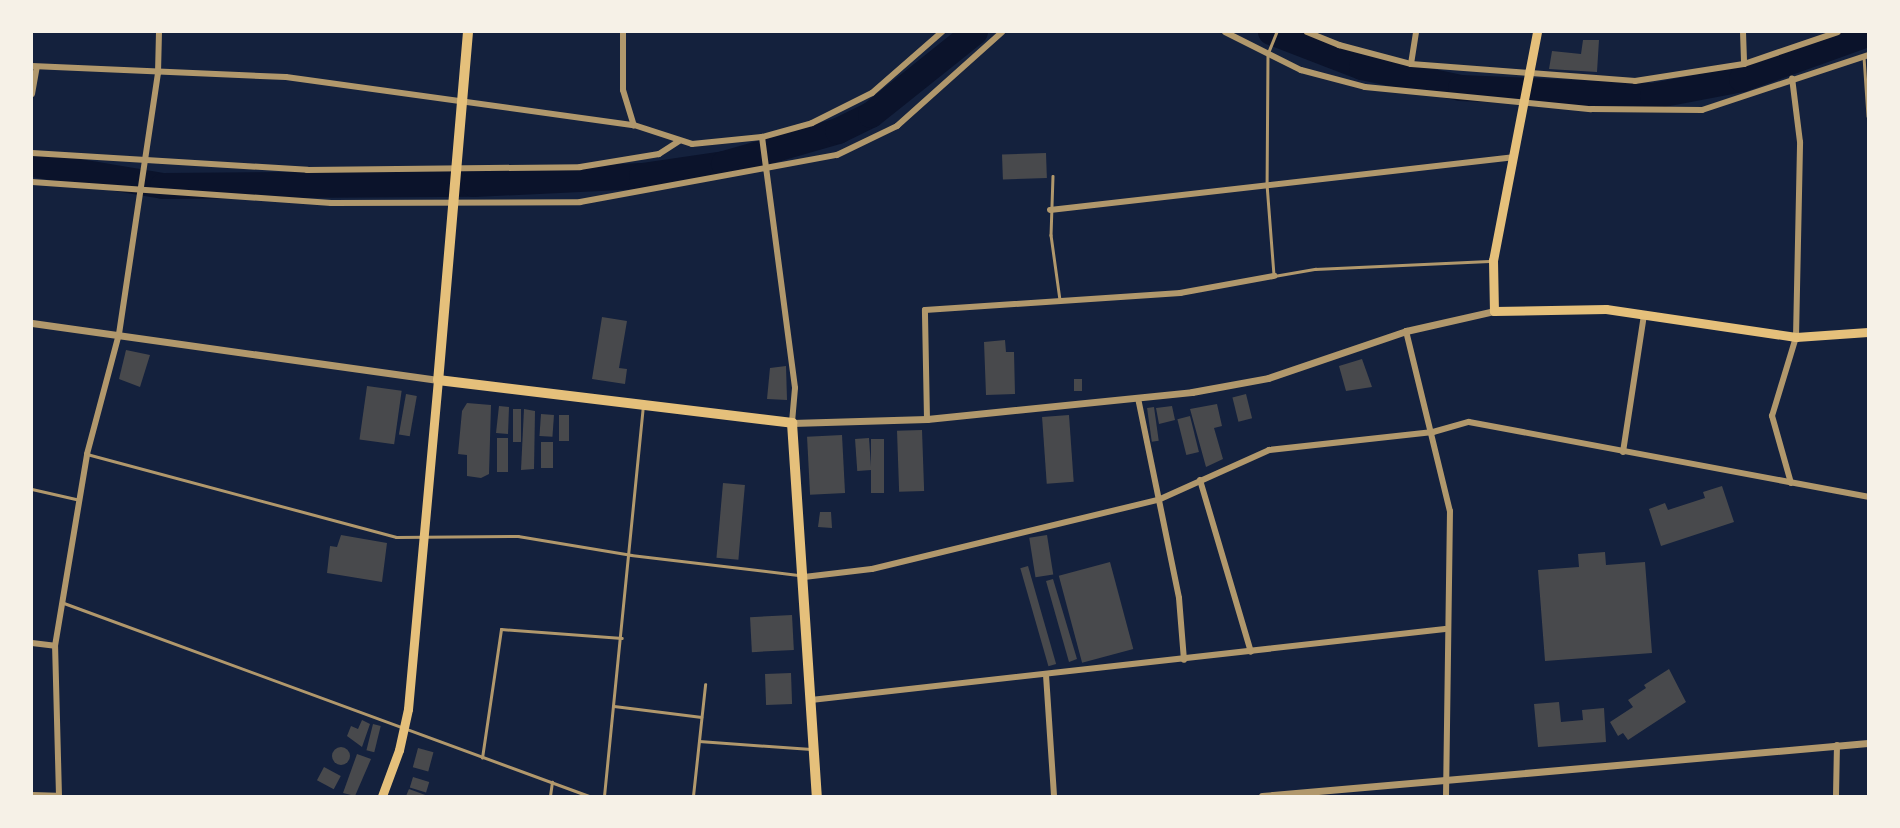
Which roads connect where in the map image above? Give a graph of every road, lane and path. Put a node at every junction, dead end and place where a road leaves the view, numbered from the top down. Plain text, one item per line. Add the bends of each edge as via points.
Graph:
1 (159, 32) edge
2 (468, 32) edge
3 (623, 32) edge
4 (942, 32) edge
5 (1002, 32) edge
6 (1225, 32) edge
7 (1277, 32) edge
8 (1307, 32) edge
9 (1416, 32) edge
10 (1537, 32) edge
11 (1743, 32) edge
12 (1838, 32) edge
13 (1268, 54) junction
14 (1866, 56) edge
15 (1411, 64) junction
16 (1744, 64) junction
17 (34, 66) edge
18 (158, 73) junction
19 (1526, 78) junction
20 (1792, 78) junction
21 (32, 94) edge
22 (462, 100) junction
23 (1521, 100) junction
24 (1868, 116) edge
25 (634, 125) junction
26 (762, 137) junction
27 (680, 141) junction
28 (32, 153) edge
29 (1513, 157) junction
30 (145, 162) junction
31 (768, 171) junction
32 (456, 172) junction
33 (1053, 176) dead end
34 (32, 182) edge
35 (1266, 184) junction
36 (139, 193) junction
37 (453, 200) junction
38 (1050, 210) junction
39 (1493, 260) junction
40 (1274, 276) junction
41 (1061, 303) junction
42 (1494, 311) junction
43 (1644, 315) junction
44 (32, 323) edge
45 (1406, 331) junction
46 (1868, 331) edge
47 (119, 334) junction
48 (1796, 337) junction
49 (438, 380) junction
50 (1138, 398) junction
51 (643, 408) junction
52 (928, 419) junction
53 (792, 424) junction
54 (1433, 432) junction
55 (1623, 452) junction
56 (87, 454) junction
57 (1200, 480) junction
58 (1791, 483) junction
59 (32, 489) edge
60 (1868, 497) edge
61 (80, 500) junction
62 (1158, 500) junction
63 (425, 535) junction
64 (631, 555) junction
65 (804, 577) junction
66 (64, 603) junction
67 (1446, 629) junction
68 (622, 638) junction
69 (32, 643) edge
70 (55, 646) junction
71 (1251, 652) junction
72 (1184, 660) junction
73 (1046, 674) junction
74 (705, 685) dead end
75 (811, 699) junction
76 (614, 706) junction
77 (702, 717) junction
78 (405, 727) junction
79 (699, 741) junction
80 (1868, 743) edge
81 (1837, 745) junction
82 (814, 749) junction
83 (482, 758) junction
84 (1447, 778) junction
85 (552, 782) junction
86 (32, 793) edge
87 (59, 795) edge
88 (382, 796) edge
89 (550, 796) edge
90 (589, 796) edge
91 (604, 796) edge
92 (693, 796) edge
93 (817, 796) edge
94 (1054, 796) edge
95 (1262, 796) edge
96 (1446, 796) edge
97 (1836, 796) edge

1 - 18 street
2 - 22 main road
3 - 25 street via 623,90
4 - 26 street via 872,93 812,123
5 - 31 street via 897,126 836,155
6 - 13 street
7 - 13 lane
8 - 15 street
9 - 15 street
10 - 19 main road
11 - 16 street
12 - 16 street
13 - 23 street via 1301,70 1365,87
13 - 35 lane
14 - 20 street
14 - 24 lane
15 - 19 street
16 - 19 street via 1634,81
17 - 18 street
17 - 21 street
18 - 22 street via 286,77
18 - 30 street
19 - 23 main road
20 - 23 street via 1702,110
20 - 48 street via 1800,142
22 - 25 street
22 - 32 main road
23 - 29 main road
25 - 27 street
26 - 27 street
26 - 31 street
27 - 32 street via 659,154 580,166
28 - 30 street
29 - 35 street
29 - 39 main road
30 - 32 street
30 - 36 street
31 - 37 street via 580,202
31 - 53 street via 795,388
32 - 37 main road
33 - 38 lane
34 - 36 street
35 - 38 street
35 - 40 lane
36 - 37 street via 331,203
36 - 47 street
37 - 49 main road
38 - 41 lane
39 - 40 lane via 1315,269
39 - 42 main road
40 - 41 street via 1180,293
41 - 52 street via 925,310
42 - 43 main road via 1576,307
42 - 45 street
43 - 48 main road
43 - 55 street
44 - 47 street
45 - 50 street via 1268,378
45 - 54 street
46 - 48 main road
47 - 49 street
47 - 56 street
48 - 58 street via 1772,416
49 - 51 main road
49 - 63 main road
50 - 52 street
50 - 62 street
51 - 53 main road
51 - 64 lane
52 - 53 street
53 - 65 main road
54 - 55 street via 1469,422
54 - 57 street via 1269,450
54 - 67 street via 1450,510
55 - 58 street
56 - 61 street
56 - 63 lane via 396,537
57 - 62 street
57 - 71 street
58 - 60 street
59 - 61 lane
61 - 66 street
62 - 65 street via 872,569
62 - 72 street via 1179,598
63 - 64 lane via 518,536
63 - 78 main road
64 - 65 lane
64 - 68 lane
65 - 75 main road
66 - 70 street
66 - 78 lane
67 - 71 street
67 - 84 street
68 - 76 lane
68 - 83 lane via 501,629
69 - 70 street
70 - 87 street
71 - 72 street
72 - 73 street
73 - 75 street
73 - 94 street
74 - 77 lane
75 - 82 main road
76 - 77 lane
76 - 91 lane
77 - 79 lane
78 - 83 lane
78 - 88 main road
79 - 82 lane
79 - 92 lane
80 - 81 street
81 - 84 street
81 - 97 street
82 - 93 main road
83 - 85 lane
84 - 95 street
84 - 96 street
85 - 89 lane
85 - 90 lane
86 - 87 lane

